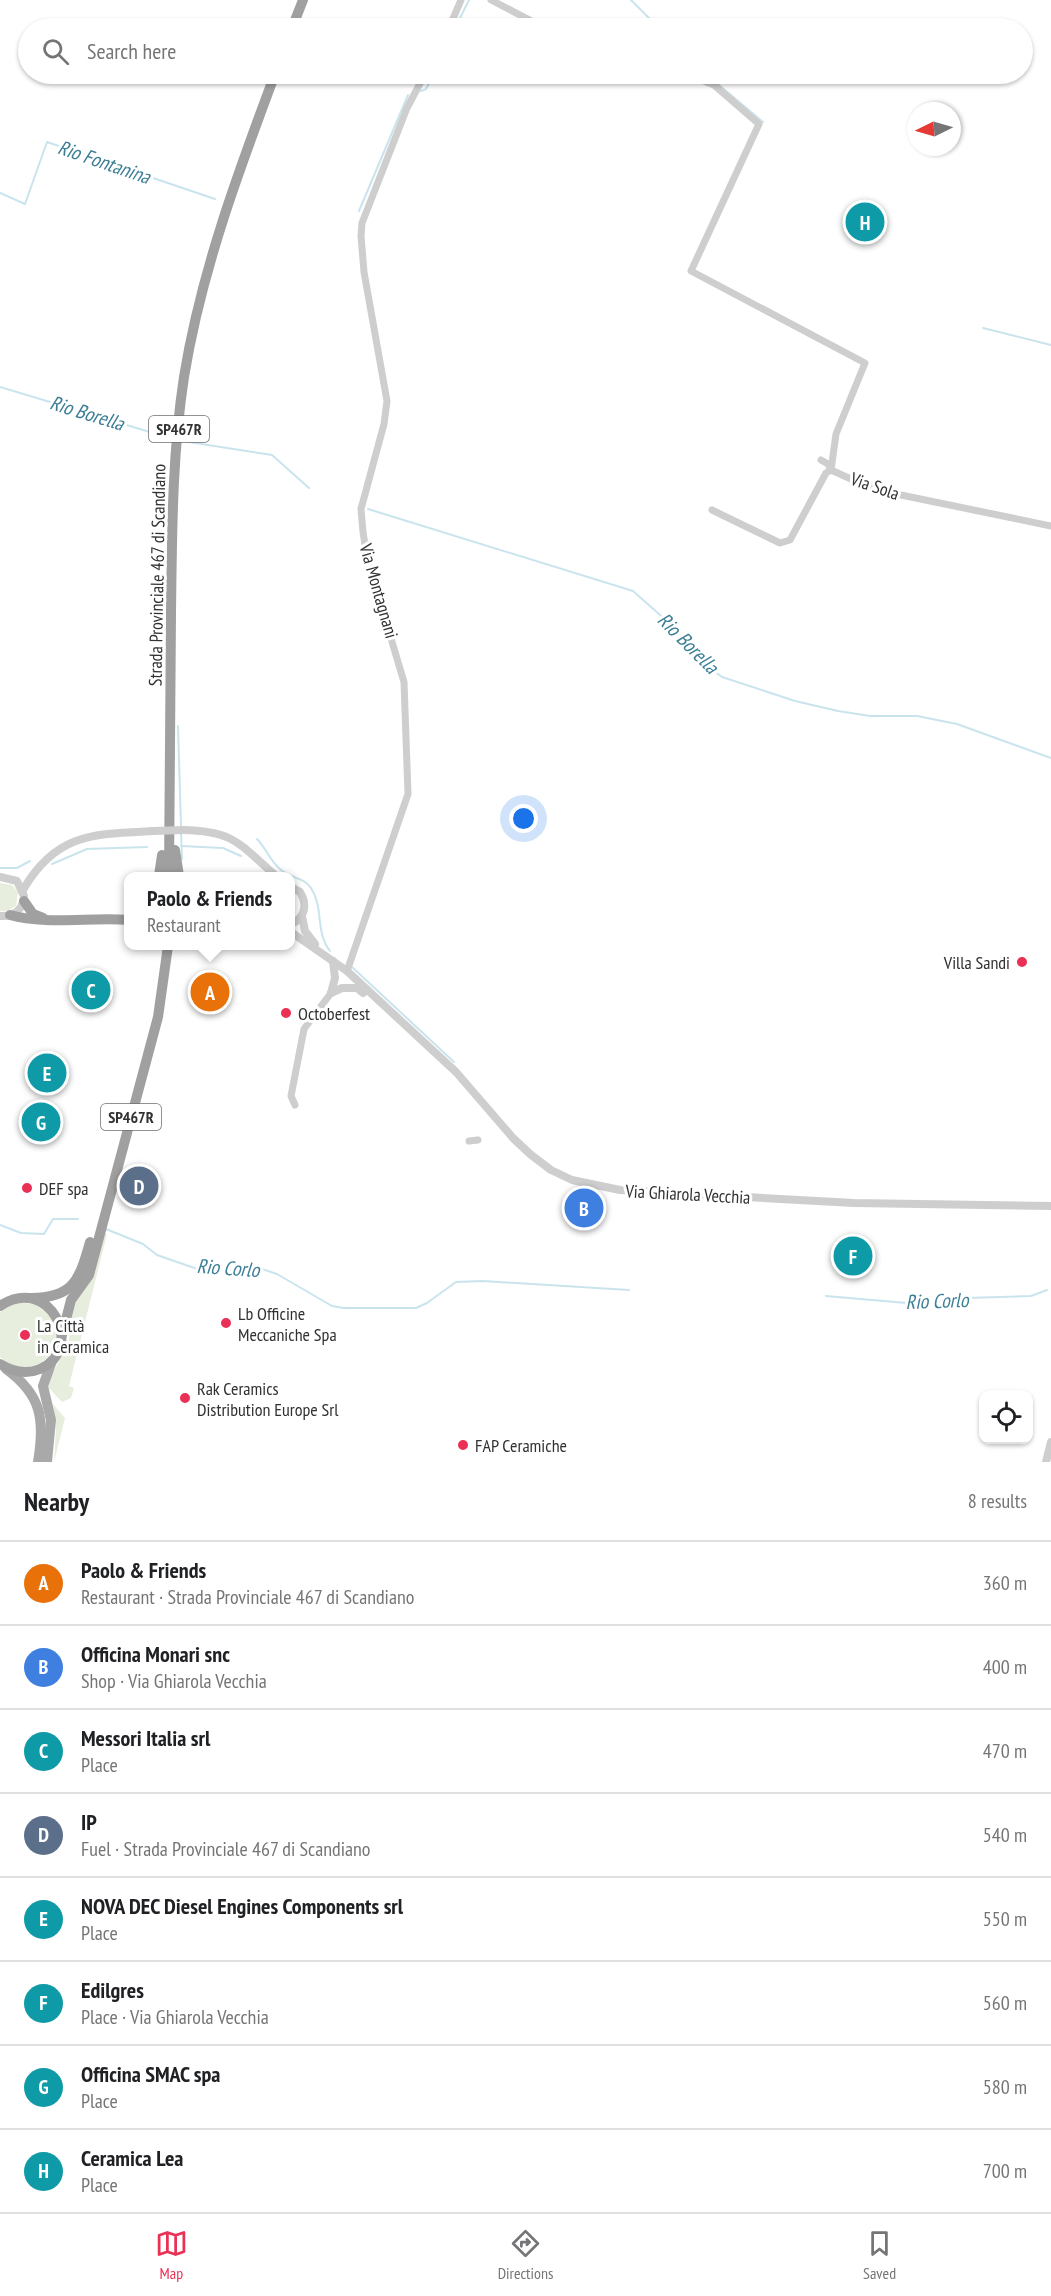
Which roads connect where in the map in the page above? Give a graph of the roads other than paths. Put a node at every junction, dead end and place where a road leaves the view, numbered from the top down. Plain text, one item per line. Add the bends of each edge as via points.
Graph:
1 (303, 0) edge
2 (461, 0) edge
3 (491, 0) edge
4 (296, 18) edge
5 (453, 18) edge
6 (526, 18) edge
7 (272, 84) edge
8 (420, 84) edge
9 (711, 84) edge
10 (821, 460) dead end
11 (831, 470) junction
12 (712, 510) dead end
13 (1051, 526) edge
14 (170, 753) junction
15 (257, 860) junction
16 (35, 869) junction
17 (159, 872) edge
18 (169, 872) edge
19 (178, 872) edge
20 (263, 872) edge
21 (271, 872) edge
22 (0, 877) edge
23 (12, 878) junction
24 (295, 890) edge
25 (23, 896) junction
26 (124, 912) edge
27 (302, 916) junction
28 (4, 918) edge
29 (46, 918) junction
30 (98, 918) junction
31 (124, 920) edge
32 (295, 921) edge
33 (295, 935) edge
34 (161, 950) edge
35 (168, 950) edge
36 (174, 950) edge
37 (321, 951) junction
38 (333, 961) junction
39 (347, 971) junction
40 (335, 978) junction
41 (342, 988) junction
42 (331, 993) junction
43 (374, 996) junction
44 (151, 1034) junction
45 (295, 1105) dead end
46 (478, 1140) dead end
47 (469, 1141) dead end
48 (1051, 1198) edge
49 (1038, 1205) junction
50 (1051, 1206) edge
51 (85, 1272) junction
52 (28, 1298) junction
53 (0, 1306) edge
54 (62, 1335) junction
55 (52, 1361) junction
56 (1, 1365) edge
57 (1051, 1442) edge
58 (38, 1462) edge
59 (47, 1462) edge
60 (1046, 1462) edge

1 - 4 highway
2 - 5 street
3 - 6 street
7 - 14 highway, Strada Provinciale 467 di Scandiano / SP467R via 212,254 184,380 172,533
8 - 39 street, Via Montagnani via 362,223 364,272 387,400 361,509 366,558 404,682 410,776 408,794
9 - 11 street via 759,124 691,271 865,363 836,434
10 - 11 street
11 - 12 street, Via Sola via 786,543
11 - 13 street, Via Sola via 901,495
14 - 17 highway
14 - 18 highway, Strada Provinciale 467 di Scandiano / SP467R
14 - 19 highway
15 - 16 street, bridge via 232,837 210,830 153,831 78,839 49,855
15 - 20 street
15 - 21 street
16 - 23 street
16 - 25 street
22 - 23 street
23 - 25 street
24 - 27 street, Via Ghiarola Vecchia via 303,897
25 - 28 street via 19,910
25 - 29 highway via 33,914
26 - 30 highway
27 - 32 street
27 - 37 street, Via Ghiarola Vecchia via 305,931
28 - 29 highway
29 - 30 highway
30 - 31 highway
33 - 37 street, Via Ghiarola Vecchia
34 - 44 highway
35 - 44 highway, SP467R
36 - 44 highway via 158,1027
37 - 38 street, Via Ghiarola Vecchia
38 - 39 street, Via Ghiarola Vecchia
38 - 40 street
39 - 40 street
39 - 41 street
39 - 43 street, Via Ghiarola Vecchia
40 - 42 street
41 - 42 street
41 - 43 street via 357,988 368,998
42 - 45 street via 304,1029 291,1096
43 - 49 street, Via Ghiarola Vecchia via 456,1072 520,1145 551,1170 572,1180 620,1190 854,1203
44 - 51 highway, SP467R
46 - 47 street
48 - 49 street, Via Ghiarola Vecchia
49 - 50 street, Via Ghiarola Vecchia
51 - 52 highway, SP467R via 59,1295
51 - 54 highway, SP467R via 71,1300
52 - 53 highway
52 - 54 highway via 54,1312
54 - 55 highway
55 - 56 highway via 23,1373
55 - 59 main road via 43,1386 51,1420
56 - 58 main road via 24,1382 38,1408 42,1436
57 - 60 street

